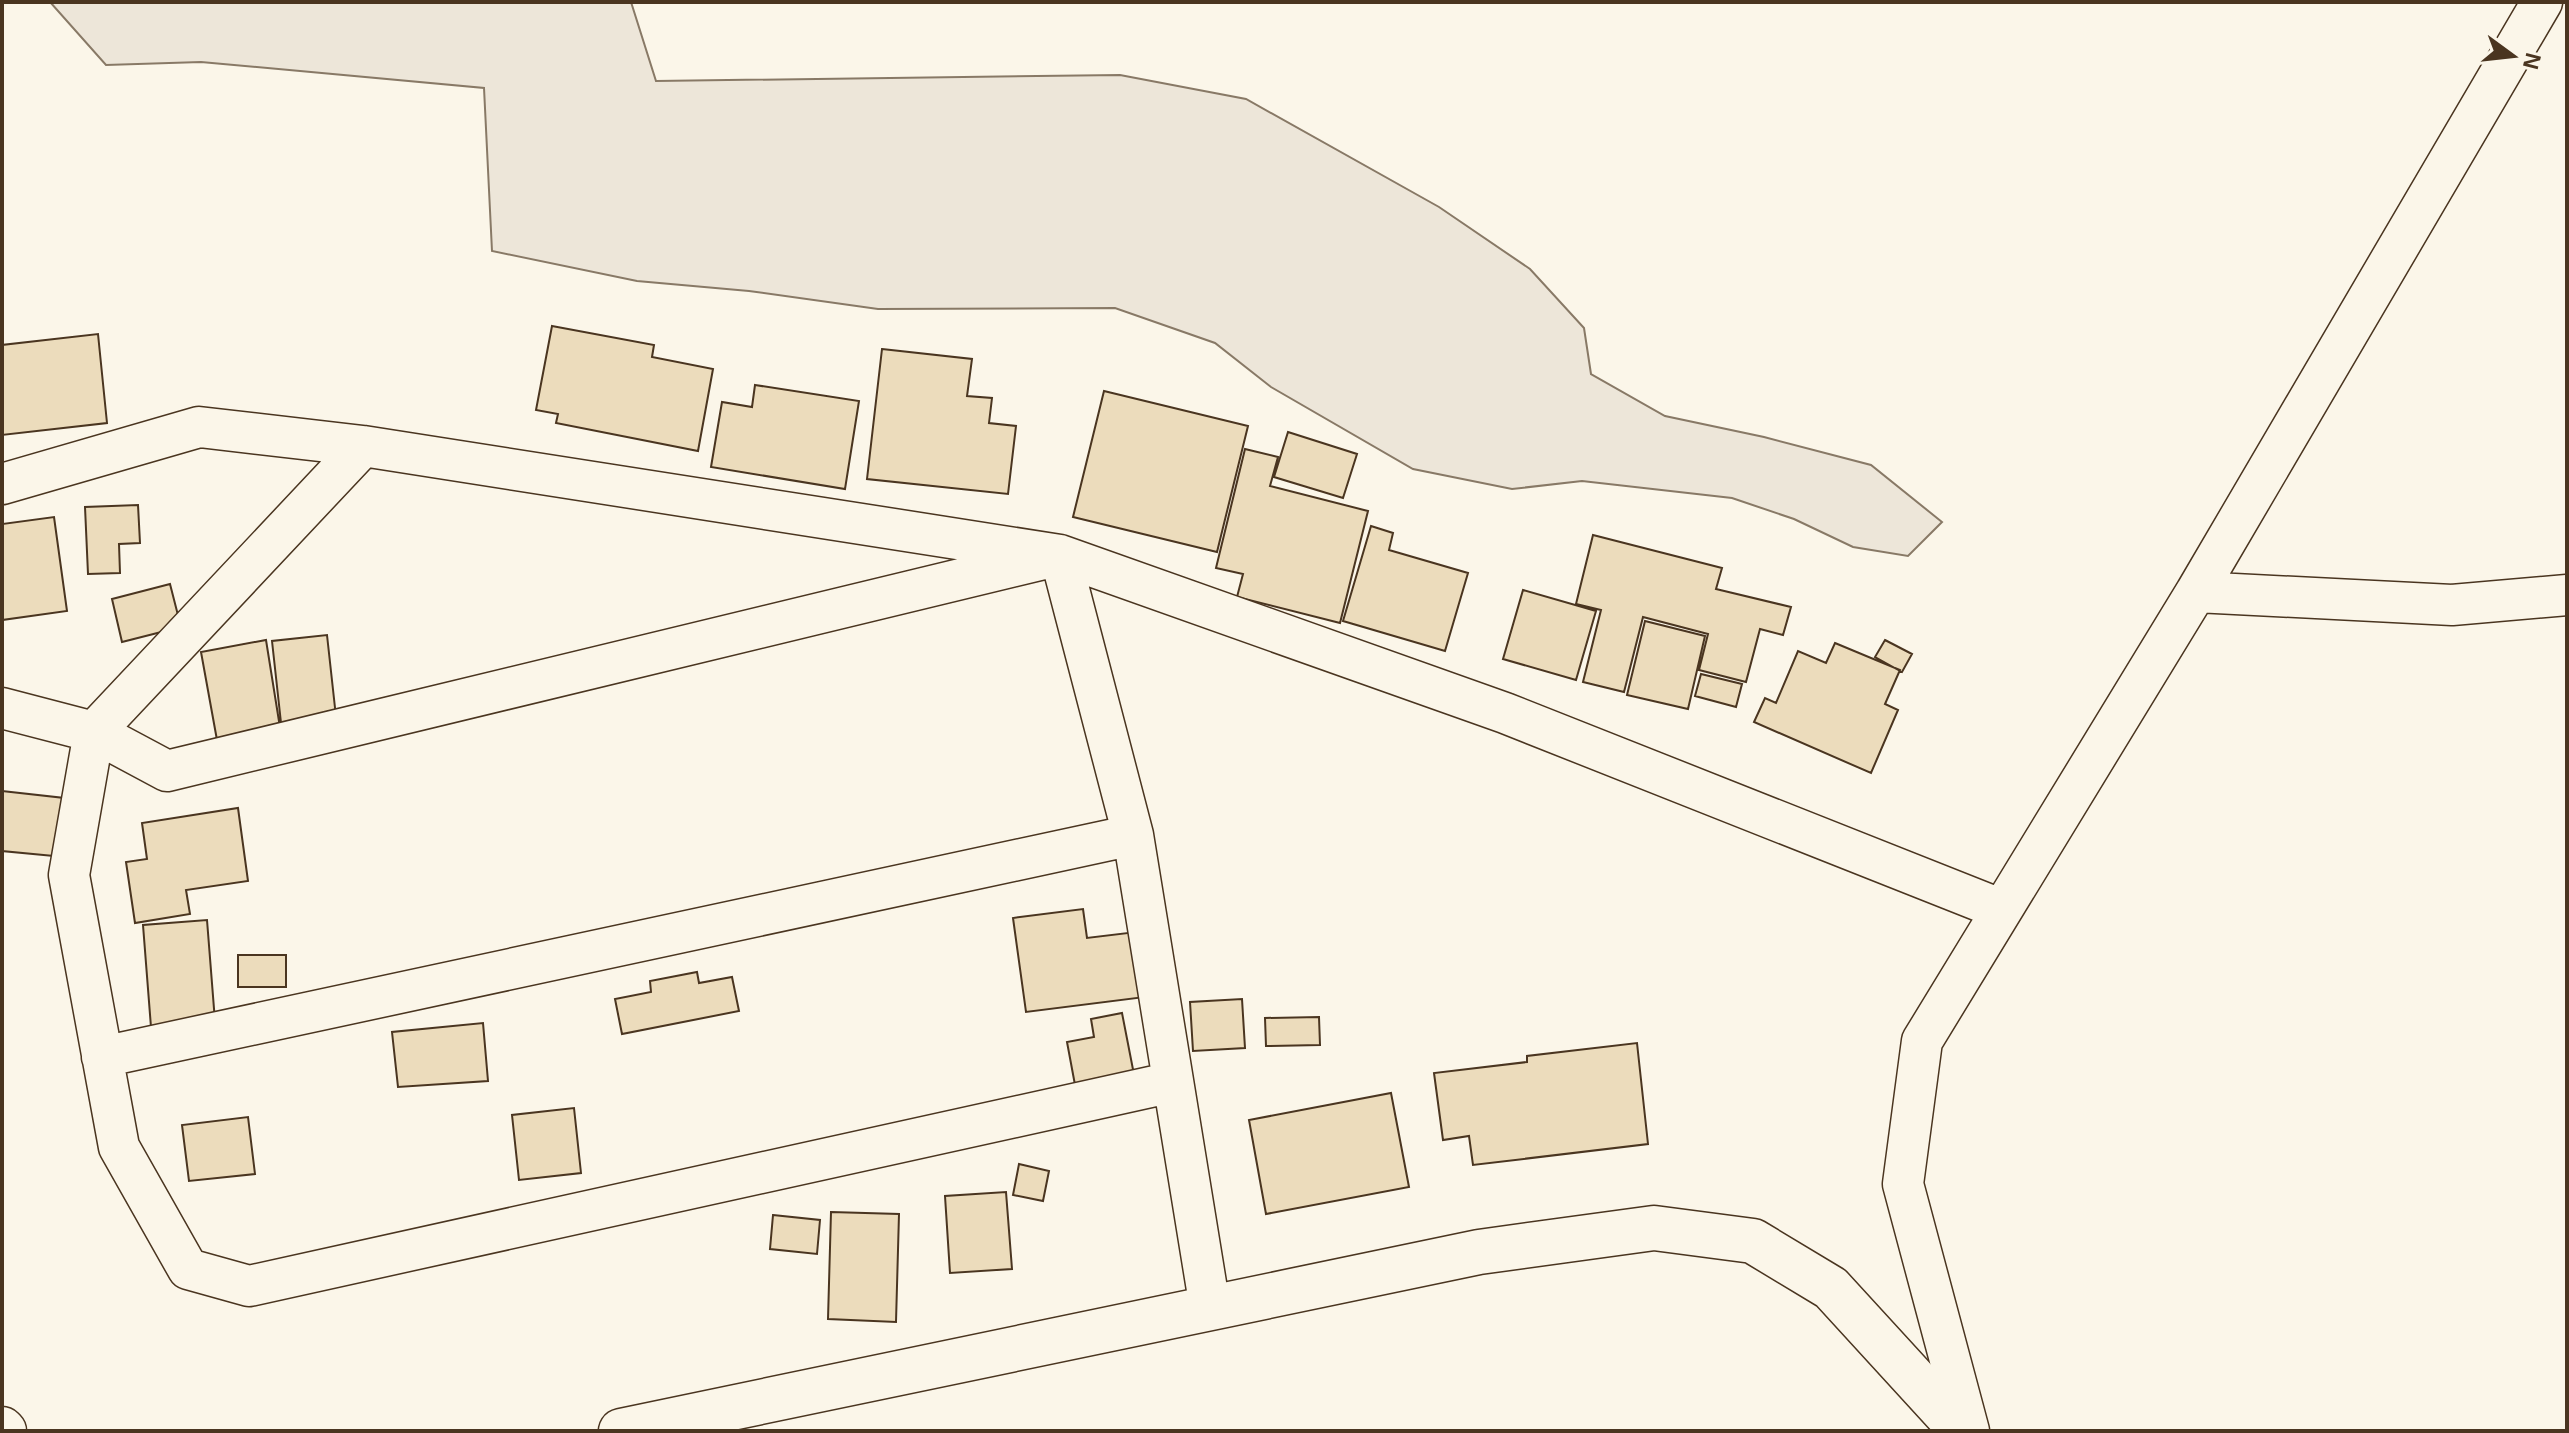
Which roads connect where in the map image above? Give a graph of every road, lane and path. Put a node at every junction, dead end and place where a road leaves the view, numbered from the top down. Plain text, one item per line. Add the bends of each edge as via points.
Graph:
1 (2542, 2) edge
2 (363, 446) junction
3 (2, 484) edge
4 (1060, 555) junction
5 (2196, 592) junction
6 (2567, 595) edge
7 (2, 708) edge
8 (94, 732) junction
9 (1133, 835) junction
10 (2000, 909) junction
11 (102, 1057) junction
12 (1173, 1082) junction
13 (1210, 1308) junction
14 (621, 1431) edge
15 (1962, 1431) edge
16 (1969, 1431) edge

1 - 5 street
2 - 3 street via 199,427
2 - 4 street
2 - 8 street
4 - 8 street via 167,771
4 - 9 street
4 - 10 street via 1505,713
5 - 6 street via 2452,605
5 - 10 street
7 - 8 street
8 - 11 street via 69,875
9 - 11 street
9 - 12 street
10 - 16 street via 1922,1041 1903,1184
11 - 12 street via 119,1147 188,1269 249,1286
12 - 13 street
13 - 14 main road
13 - 15 main road via 1479,1252 1654,1228 1753,1241 1831,1288

